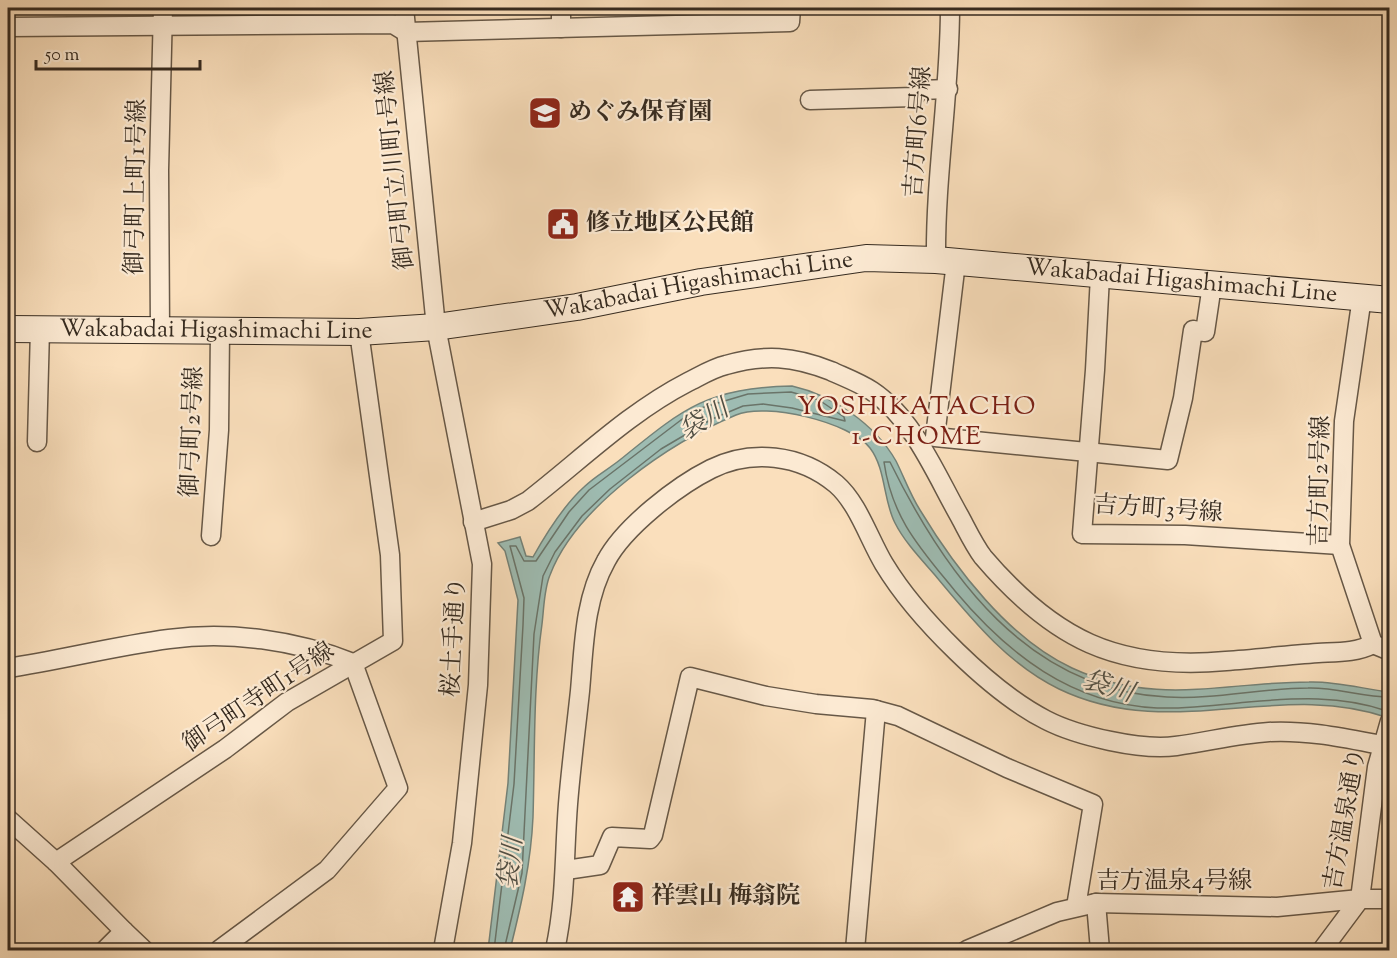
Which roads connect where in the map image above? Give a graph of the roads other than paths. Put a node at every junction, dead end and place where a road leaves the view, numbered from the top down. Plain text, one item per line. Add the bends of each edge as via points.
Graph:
1 (163, 8) edge
2 (404, 8) edge
3 (561, 8) edge
4 (791, 8) edge
5 (950, 8) edge
6 (8, 27) edge
7 (163, 27) junction
8 (561, 28) junction
9 (406, 32) junction
10 (948, 89) junction
11 (810, 100) dead end
12 (946, 261) junction
13 (1100, 276) junction
14 (1212, 285) junction
15 (1362, 297) junction
16 (1389, 300) edge
17 (436, 327) junction
18 (8, 329) edge
19 (40, 329) junction
20 (160, 330) junction
21 (220, 330) junction
22 (359, 332) junction
23 (935, 437) junction
24 (915, 438) junction
25 (37, 442) dead end
26 (1088, 453) junction
27 (473, 522) junction
28 (211, 536) dead end
29 (1340, 545) junction
30 (1381, 648) edge
31 (353, 663) junction
32 (8, 668) edge
33 (876, 710) junction
34 (1385, 734) edge
35 (8, 819) edge
36 (56, 862) junction
37 (566, 870) junction
38 (1360, 898) junction
39 (1389, 899) edge
40 (1096, 903) junction
41 (1076, 907) junction
42 (124, 932) junction
43 (105, 951) edge
44 (144, 951) edge
45 (219, 951) edge
46 (443, 951) edge
47 (555, 951) edge
48 (855, 951) edge
49 (967, 951) edge
50 (1100, 951) edge
51 (1322, 951) edge

1 - 7 street, 御弓町上町1号線
2 - 9 street, 御弓町立川町1号線
3 - 8 street
4 - 8 street via 790,22
5 - 10 street, 吉方町6号線
6 - 7 street
7 - 9 street via 393,24
7 - 20 street, 御弓町上町1号線
8 - 9 street
9 - 17 street, 御弓町立川町1号線
10 - 11 street via 920,90 914,97
10 - 12 street, 吉方町6号線 via 936,230
12 - 13 main road, Wakabadai Higashimachi Line
12 - 17 main road, Wakabadai Higashimachi Line via 866,258
12 - 23 street, 吉方町6号線
13 - 14 main road, Wakabadai Higashimachi Line
13 - 26 street, 吉方町3号線
14 - 15 main road, Wakabadai Higashimachi Line
14 - 26 street via 1204,332 1193,330 1183,398 1168,460
15 - 16 main road, Wakabadai Higashimachi Line
15 - 29 street, 吉方町2号線 via 1344,421
17 - 22 main road, Wakabadai Higashimachi Line
17 - 27 street, 桜土手通り
18 - 19 main road, Wakabadai Higashimachi Line
19 - 20 main road, Wakabadai Higashimachi Line
19 - 25 street
20 - 21 main road, Wakabadai Higashimachi Line
21 - 22 main road, Wakabadai Higashimachi Line
21 - 28 street, 御弓町2号線 via 219,430
22 - 31 street, 御弓町寺町1号線 via 390,555 395,634 386,647
23 - 24 street
23 - 26 street
24 - 27 street via 873,392 801,360 765,358 724,365 664,395 626,421 528,501
24 - 30 street via 982,555 1030,604 1062,631 1083,642 1113,653 1172,664
26 - 29 street, 吉方町3号線 via 1082,534 1185,535
27 - 46 street, 桜土手通り via 482,564 478,685 462,843
29 - 30 street, 吉方町2号線
31 - 32 street via 327,653 251,637 170,639
31 - 36 street, 御弓町寺町1号線 via 287,702 225,749
31 - 45 street via 398,788 327,870
33 - 37 street via 766,696 690,677 653,835 650,839 612,837 600,865
33 - 41 street via 898,716 1093,804
33 - 48 street
34 - 37 street via 1273,732 1173,747 1102,740 1047,721 1007,695 926,618 885,567 837,485 815,470 789,460 765,456 731,459 701,474 632,529 607,559 592,592 568,807
34 - 38 street, 吉方温泉通り
35 - 36 street
36 - 42 street
37 - 47 street
38 - 39 street, 吉方温泉4号線
38 - 40 street, 吉方温泉4号線 via 1277,907
38 - 51 street, 吉方温泉通り
40 - 41 street, 吉方温泉4号線
40 - 50 street
41 - 49 street, 吉方温泉4号線
42 - 43 street
42 - 44 street

